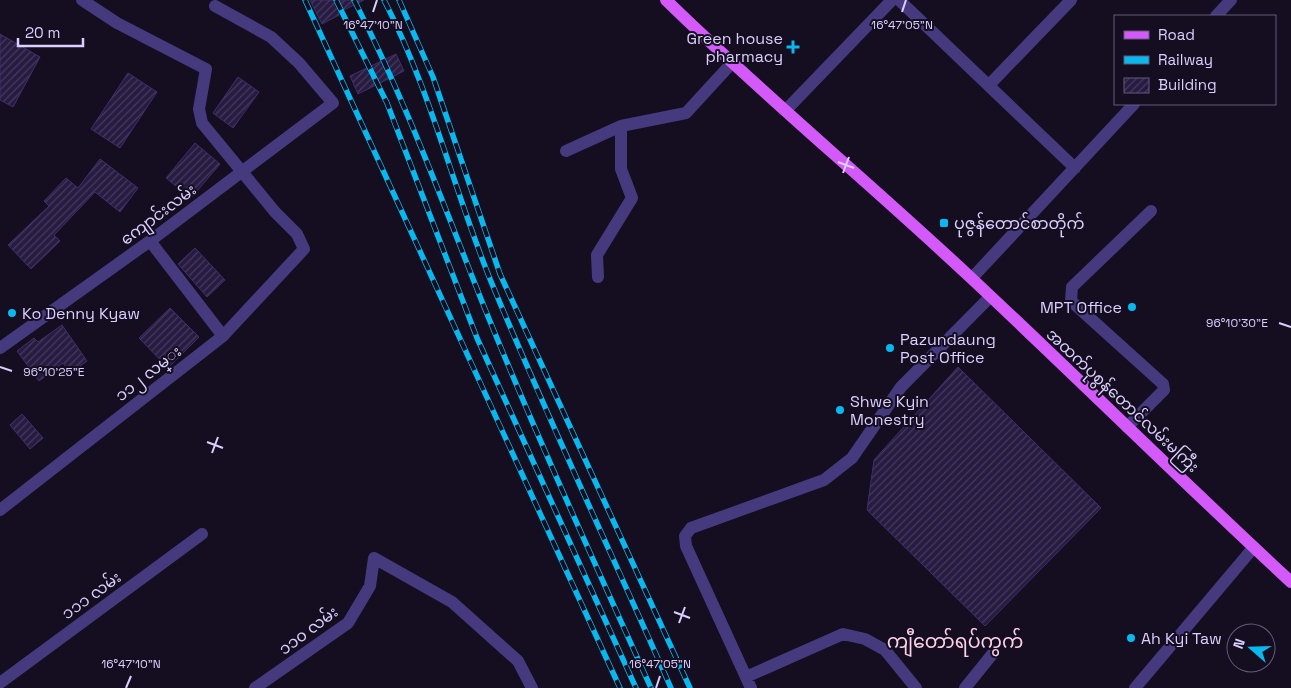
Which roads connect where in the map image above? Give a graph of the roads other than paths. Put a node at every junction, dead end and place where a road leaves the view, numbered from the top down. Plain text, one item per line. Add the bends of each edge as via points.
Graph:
1 (82, 0) edge
2 (666, 0) edge
3 (892, 0) edge
4 (899, 0) edge
5 (1071, 0) edge
6 (1231, 0) edge
7 (215, 6) dead end
8 (1217, 15) edge
9 (731, 64) junction
10 (988, 85) junction
11 (1133, 105) edge
12 (786, 110) junction
13 (621, 126) junction
14 (566, 151) dead end
15 (1075, 168) junction
16 (242, 171) junction
17 (1151, 210) dead end
18 (150, 241) junction
19 (598, 277) dead end
20 (972, 278) junction
21 (990, 297) junction
22 (223, 336) junction
23 (0, 348) edge
24 (1127, 427) junction
25 (0, 510) edge
26 (202, 534) dead end
27 (1254, 548) junction
28 (1291, 582) edge
29 (994, 652) dead end
30 (748, 682) edge
31 (0, 683) edge
32 (255, 688) edge
33 (532, 688) edge
34 (916, 688) edge
35 (965, 688) edge
36 (1135, 688) edge

1 - 16 street via 117,23 206,68 199,116
2 - 9 main road, အထက်ပုစွန်တောင်လမ်းမကြီး
3 - 12 street
4 - 10 street
5 - 10 street
6 - 8 street
7 - 16 street, ကျောင်းလမ်း via 271,37 299,63 333,103
9 - 12 main road, အထက်ပုစွန်တောင်လမ်းမကြီး
9 - 13 street via 686,113
10 - 15 street
11 - 15 street
12 - 20 main road, အထက်ပုစွန်တောင်လမ်းမကြီး
13 - 14 street
13 - 19 street via 621,169 632,198 598,255
15 - 20 street
16 - 18 street, ကျောင်းလမ်း
16 - 22 street, ၁၁၂ လမ္း via 297,234 304,248
17 - 24 street via 1072,287 1071,301 1164,384 1164,390
18 - 22 street
18 - 23 street, ကျောင်းလမ်း
20 - 21 main road, အထက်ပုစွန်တောင်လမ်းမကြီး
21 - 24 main road, အထက်ပုစွန်တောင်လမ်းမကြီး
21 - 30 street via 901,386 852,458 824,480 691,528 685,536 686,546
22 - 25 street, ၁၁၂ လမ္း
24 - 27 main road, အထက်ပုစွန်တောင်လမ်းမကြီး
26 - 31 street, ၁၁၁ လမ်း
27 - 28 main road, အထက်ပုစွန်တောင်လမ်းမကြီး
27 - 36 street
29 - 35 street
30 - 34 street via 843,634 885,650
32 - 33 street, ၁၁၀ လမ်း via 348,623 370,586 374,558 452,602 518,661

